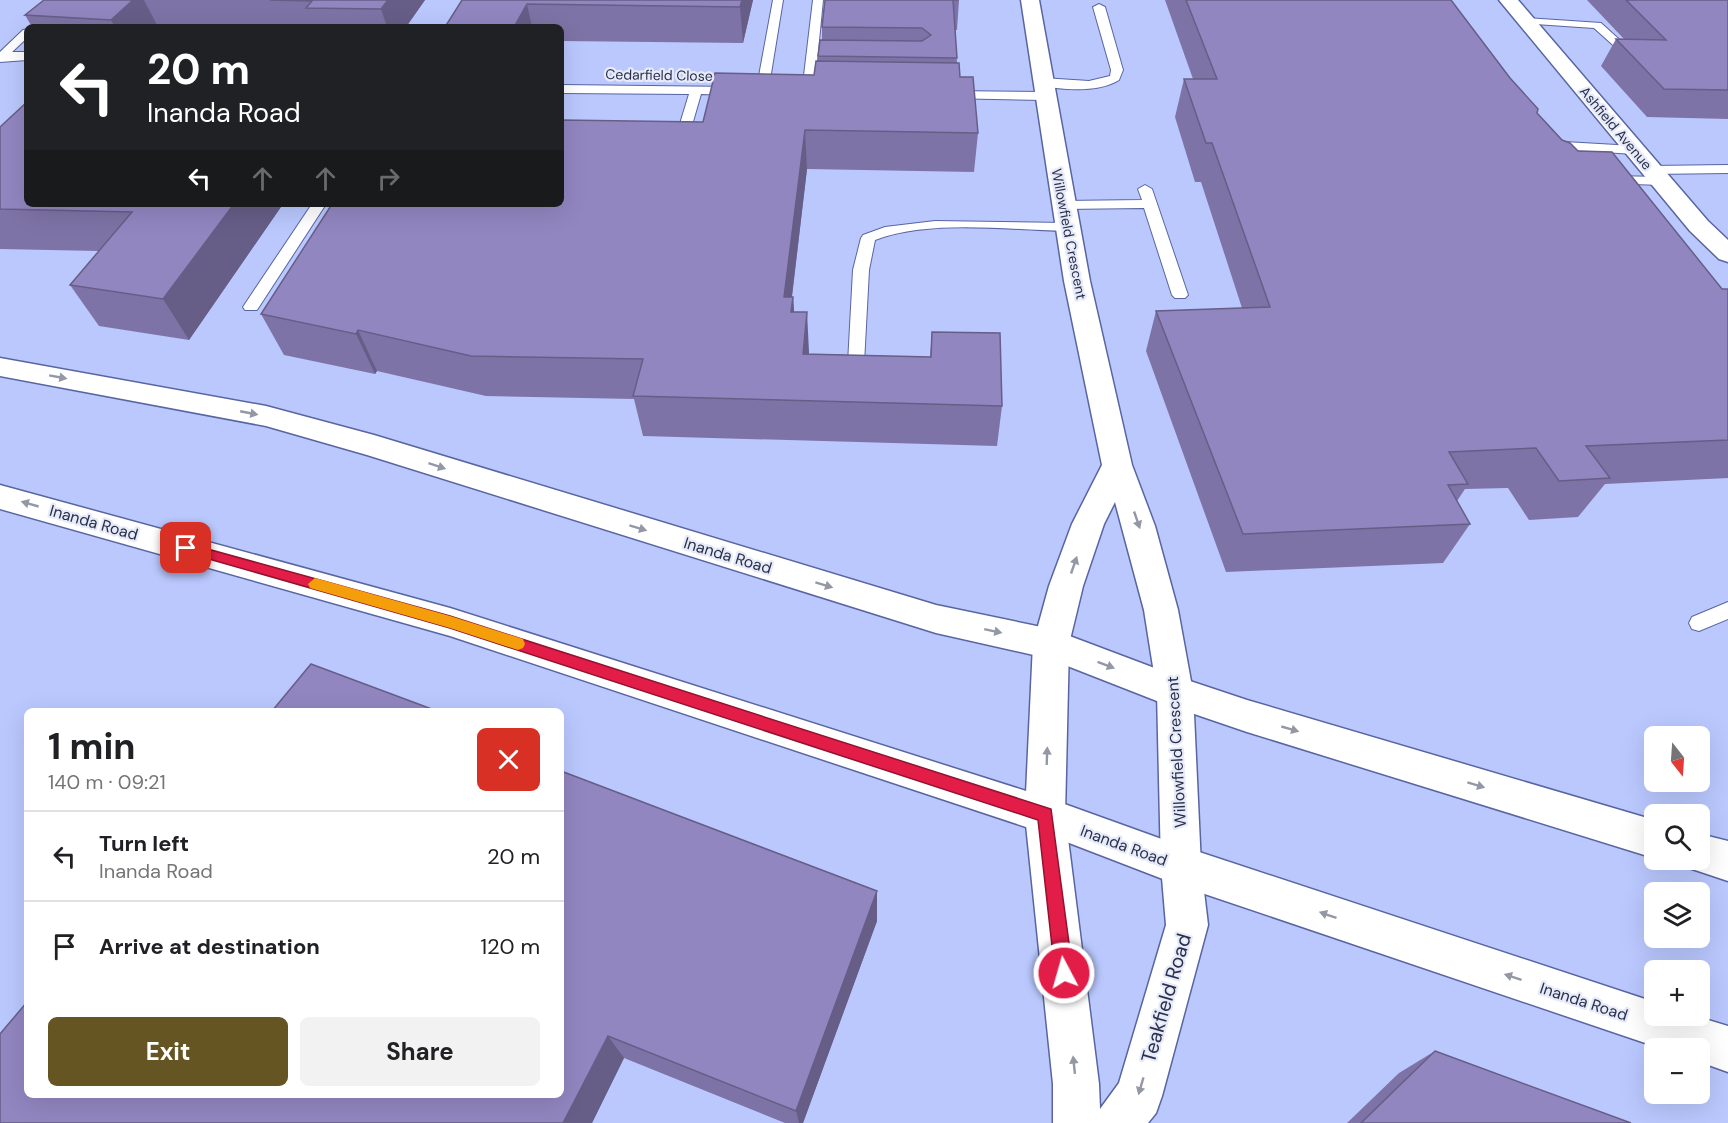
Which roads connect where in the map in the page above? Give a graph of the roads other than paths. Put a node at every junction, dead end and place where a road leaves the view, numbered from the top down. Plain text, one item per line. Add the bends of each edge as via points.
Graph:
1 (778, 0) edge
2 (818, 0) edge
3 (1030, 0) edge
4 (1508, 0) edge
5 (1099, 7) dead end
6 (1526, 21) junction
7 (24, 35) edge
8 (1628, 52) edge
9 (24, 56) edge
10 (1, 57) edge
11 (564, 89) edge
12 (1043, 89) junction
13 (696, 91) junction
14 (808, 92) edge
15 (938, 95) edge
16 (660, 136) edge
17 (1530, 146) edge
18 (1634, 150) junction
19 (1728, 169) edge
20 (1656, 175) junction
21 (1593, 180) edge
22 (1145, 189) dead end
23 (1150, 204) junction
24 (318, 207) edge
25 (1065, 216) junction
26 (1728, 254) edge
27 (1180, 295) dead end
28 (250, 307) dead end
29 (0, 367) edge
30 (854, 385) edge
31 (1117, 465) junction
32 (0, 497) edge
33 (1728, 610) edge
34 (1699, 623) dead end
35 (1051, 644) junction
36 (1175, 692) junction
37 (1045, 815) junction
38 (1644, 836) edge
39 (1710, 856) edge
40 (1728, 861) edge
41 (1181, 866) junction
42 (1728, 1049) edge
43 (1077, 1123) edge
44 (1118, 1123) edge

1 - 13 lane, Cedarfield Close via 768,92
2 - 14 lane via 816,64
3 - 12 main road, Willowfield Crescent
4 - 6 main road, Ashfield Avenue
5 - 12 lane via 1116,76 1101,82
6 - 8 lane via 1597,25
6 - 18 main road, Ashfield Avenue
7 - 10 lane
9 - 10 lane
11 - 13 lane, Cedarfield Close
12 - 15 lane
12 - 25 main road, Willowfield Crescent
13 - 16 lane via 685,129 675,135
17 - 18 lane
18 - 20 main road, Ashfield Avenue
19 - 20 lane
20 - 21 lane
20 - 26 main road, Ashfield Avenue
22 - 23 lane
23 - 25 lane
23 - 27 lane
24 - 28 lane
25 - 30 lane via 894,229 868,238 861,270
25 - 31 main road, Willowfield Crescent
29 -> 35 main road, Inanda Road via 267,416 936,619
35 -> 31 main road via 1088,524
31 -> 36 main road, Willowfield Crescent via 1159,600
37 -> 32 main road, Inanda Road via 450,622
33 - 34 lane
35 -> 36 main road, Inanda Road
37 -> 35 main road
36 -> 38 main road, Inanda Road
36 - 41 main road, Willowfield Crescent
37 - 41 main road, Inanda Road
43 -> 37 main road via 1076,1084
39 - 40 main road
42 -> 41 main road, Inanda Road
41 -> 44 main road, Teakfield Road via 1187,925 1139,1096

